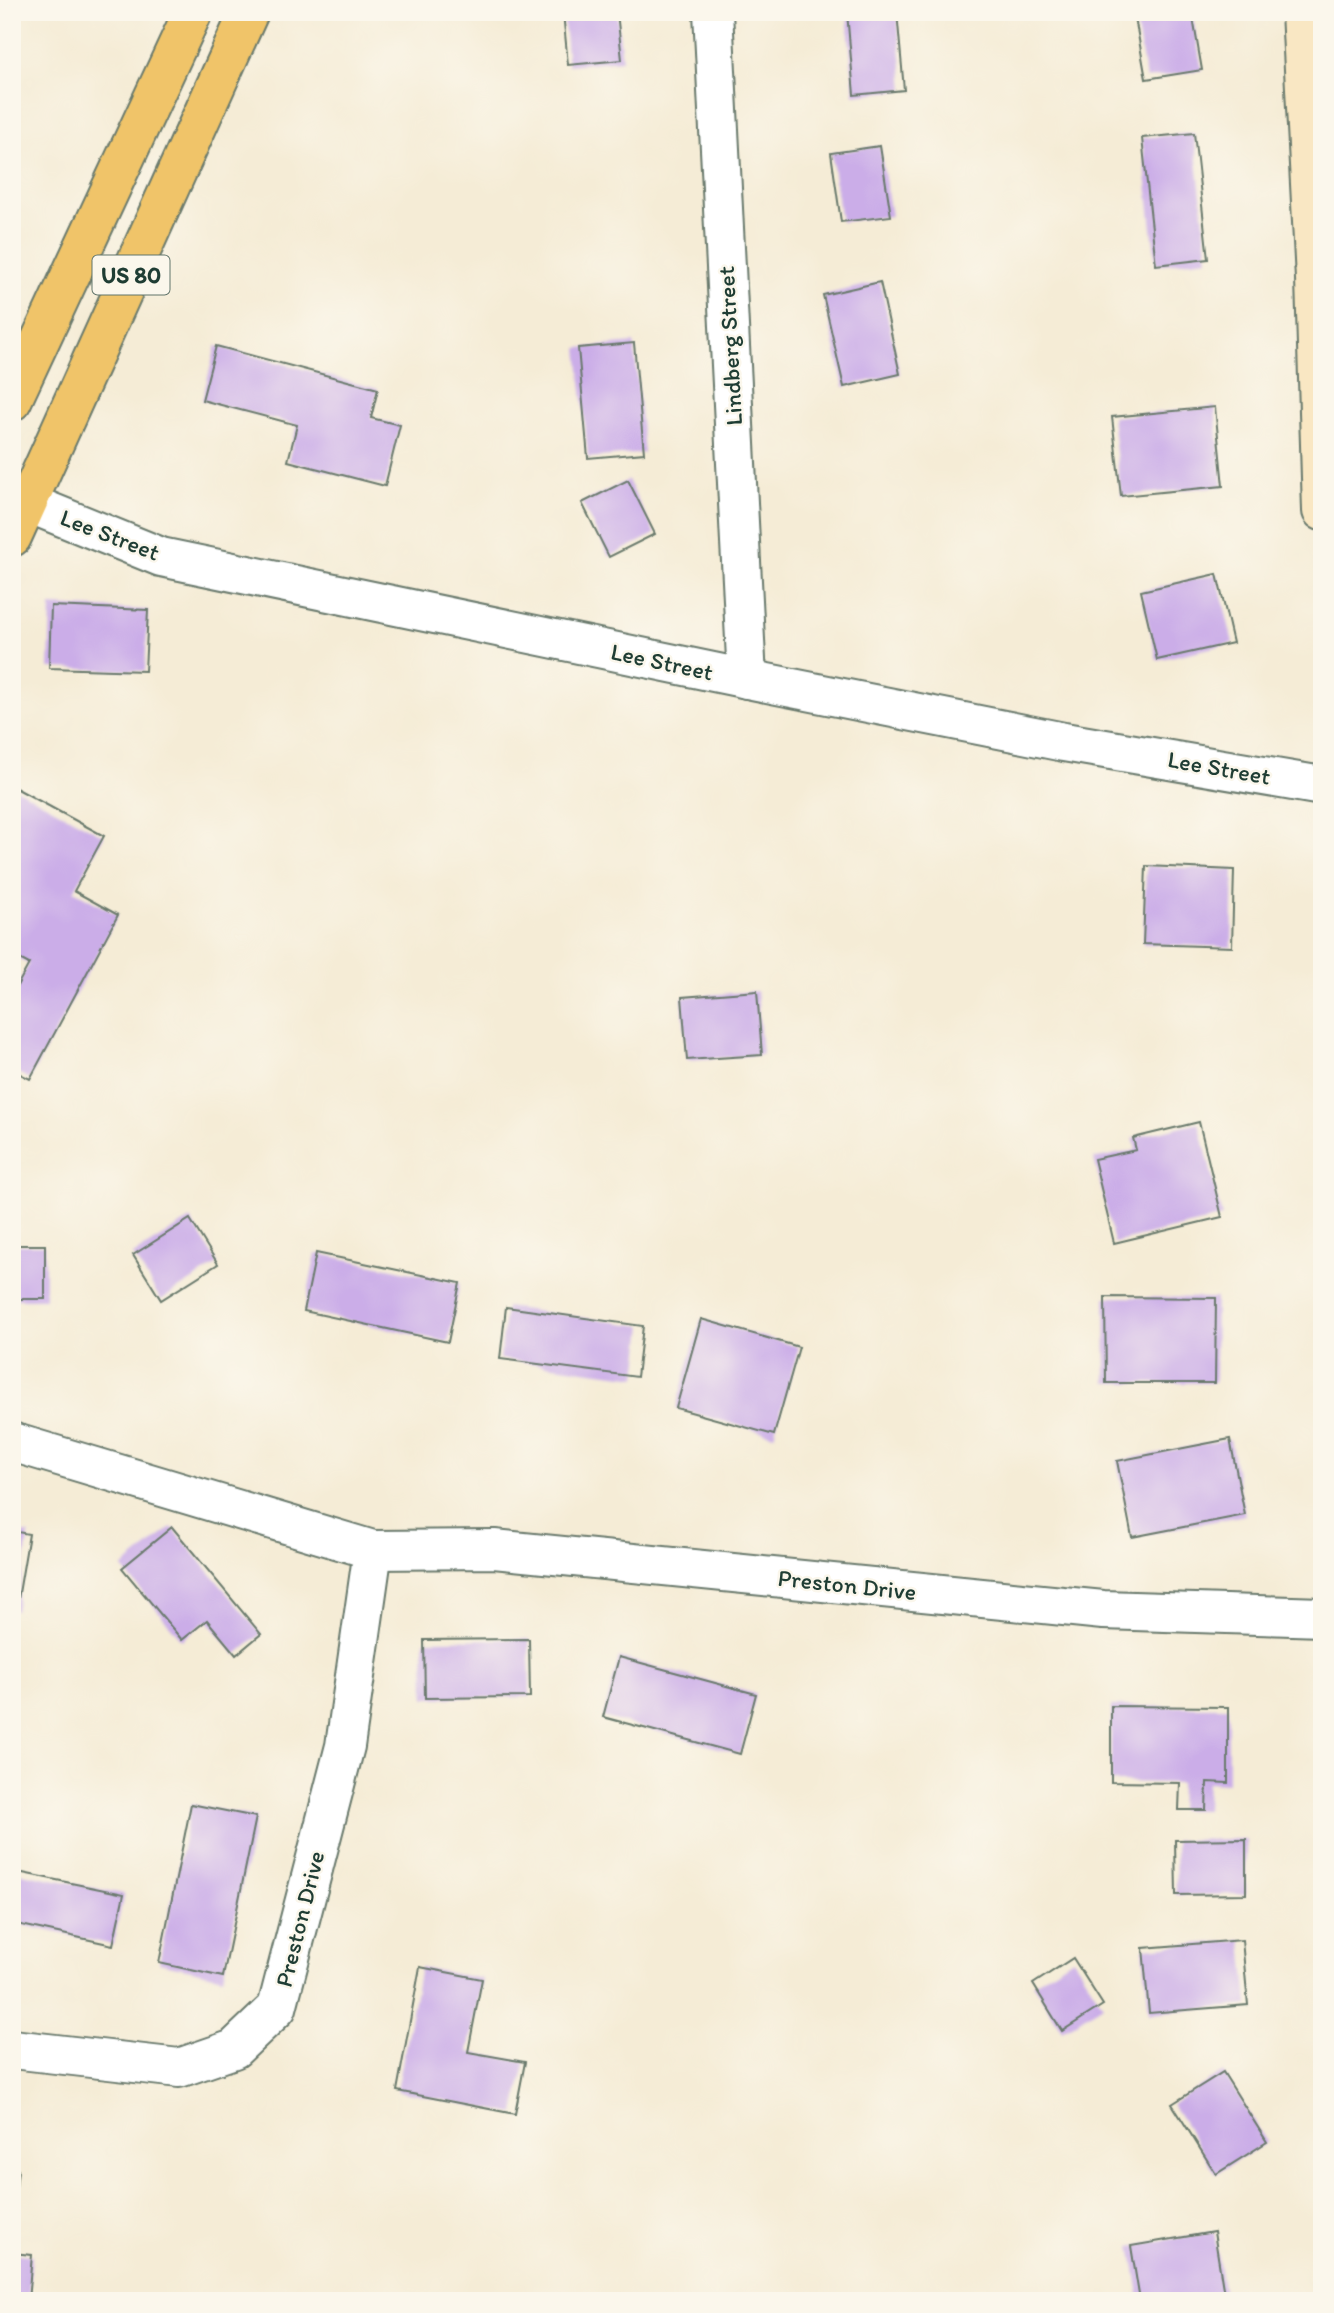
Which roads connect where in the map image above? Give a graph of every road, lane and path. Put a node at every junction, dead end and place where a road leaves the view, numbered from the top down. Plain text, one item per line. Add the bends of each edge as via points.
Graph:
1 (192, 12) edge
2 (249, 12) edge
3 (713, 12) edge
4 (1301, 12) edge
5 (1318, 279) edge
6 (12, 401) edge
7 (20, 505) edge
8 (1322, 511) edge
9 (12, 537) edge
10 (747, 679) junction
11 (1322, 786) edge
12 (12, 1442) edge
13 (373, 1550) junction
14 (1322, 1616) edge
15 (12, 2049) edge

1 - 6 main road, US 80
2 - 7 main road, US 80
3 - 10 street, Lindberg Street
4 - 5 street
5 - 8 street
7 - 9 main road, US 80
7 - 10 street, Lee Street via 161,557
10 - 11 street, Lee Street via 1063,742
12 - 13 street, Preston Drive
13 - 14 street, Preston Drive via 494,1549 1103,1610
13 - 15 street, Preston Drive via 345,1746 277,2008 234,2049 179,2068

